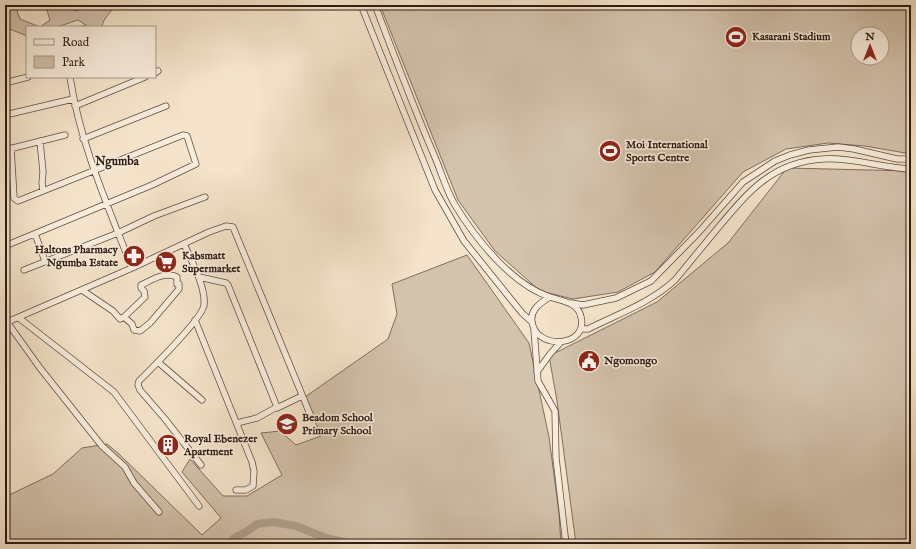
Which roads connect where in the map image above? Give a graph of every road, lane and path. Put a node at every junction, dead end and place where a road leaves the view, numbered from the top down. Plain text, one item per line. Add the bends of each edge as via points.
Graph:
1 (360, 5) edge
2 (375, 5) edge
3 (26, 78) edge
4 (70, 78) edge
5 (143, 78) edge
6 (5, 83) edge
7 (73, 99) junction
8 (74, 106) junction
9 (166, 106) dead end
10 (5, 115) edge
11 (65, 135) dead end
12 (83, 139) junction
13 (40, 141) junction
14 (8, 149) edge
15 (911, 159) edge
16 (911, 169) edge
17 (94, 171) junction
18 (43, 191) junction
19 (205, 197) dead end
20 (106, 203) junction
21 (118, 233) junction
22 (35, 234) junction
23 (184, 244) junction
24 (5, 246) edge
25 (45, 262) junction
26 (132, 268) junction
27 (24, 270) dead end
28 (199, 277) junction
29 (82, 290) junction
30 (550, 297) junction
31 (572, 303) junction
32 (124, 317) junction
33 (19, 318) junction
34 (195, 320) junction
35 (532, 322) junction
36 (6, 323) edge
37 (581, 329) junction
38 (534, 330) junction
39 (561, 342) junction
40 (158, 362) junction
41 (537, 372) junction
42 (302, 396) junction
43 (202, 400) dead end
44 (277, 408) junction
45 (312, 419) dead end
46 (237, 423) junction
47 (200, 465) dead end
48 (236, 490) dead end
49 (200, 506) dead end
50 (159, 512) dead end
51 (566, 544) edge

1 - 35 street via 435,190 464,241
2 - 30 street via 455,205 489,253 513,275 541,294
3 - 6 street
4 - 7 street
5 - 8 street
7 - 8 street
7 - 10 street
8 - 12 street
9 - 12 street
11 - 13 street
12 - 17 street
13 - 14 street
13 - 18 street
14 - 18 street via 15,200
15 - 31 street via 897,159 848,148 828,148 790,155 775,161 743,182 651,281 616,298 583,305
16 - 37 street via 822,159 799,163 777,172 760,182 743,198 666,288 637,306 588,329
17 - 18 street
17 - 20 street
17 - 20 street via 183,135 187,136 195,166
19 - 21 street
20 - 21 street
20 - 22 street
21 - 25 street
21 - 26 street
22 - 24 street
22 - 25 street
23 - 26 street
23 - 28 street
23 - 42 street via 208,232 226,226 233,227
25 - 27 street
26 - 29 street
28 - 34 street via 204,304
28 - 44 street via 228,285
29 - 32 street via 113,311 120,319
29 - 33 street
30 - 31 street
30 - 35 street via 533,310
31 - 37 street via 581,315
32 - 32 street via 132,324 134,330 140,331 147,327 179,290 177,277 164,275 141,285 145,297
33 - 36 street
33 - 49 street via 114,392
34 - 40 street
34 - 46 street
35 - 38 street
36 - 50 street via 102,446 125,467 134,483
37 - 39 street via 572,339
38 - 39 street via 546,339
38 - 41 street
39 - 41 street
40 - 43 street
40 - 47 street via 138,381 140,390
41 - 51 street via 540,385 555,411 556,458
42 - 44 street
42 - 45 street
44 - 46 street via 257,418
46 - 48 street via 254,472 253,486 246,490

